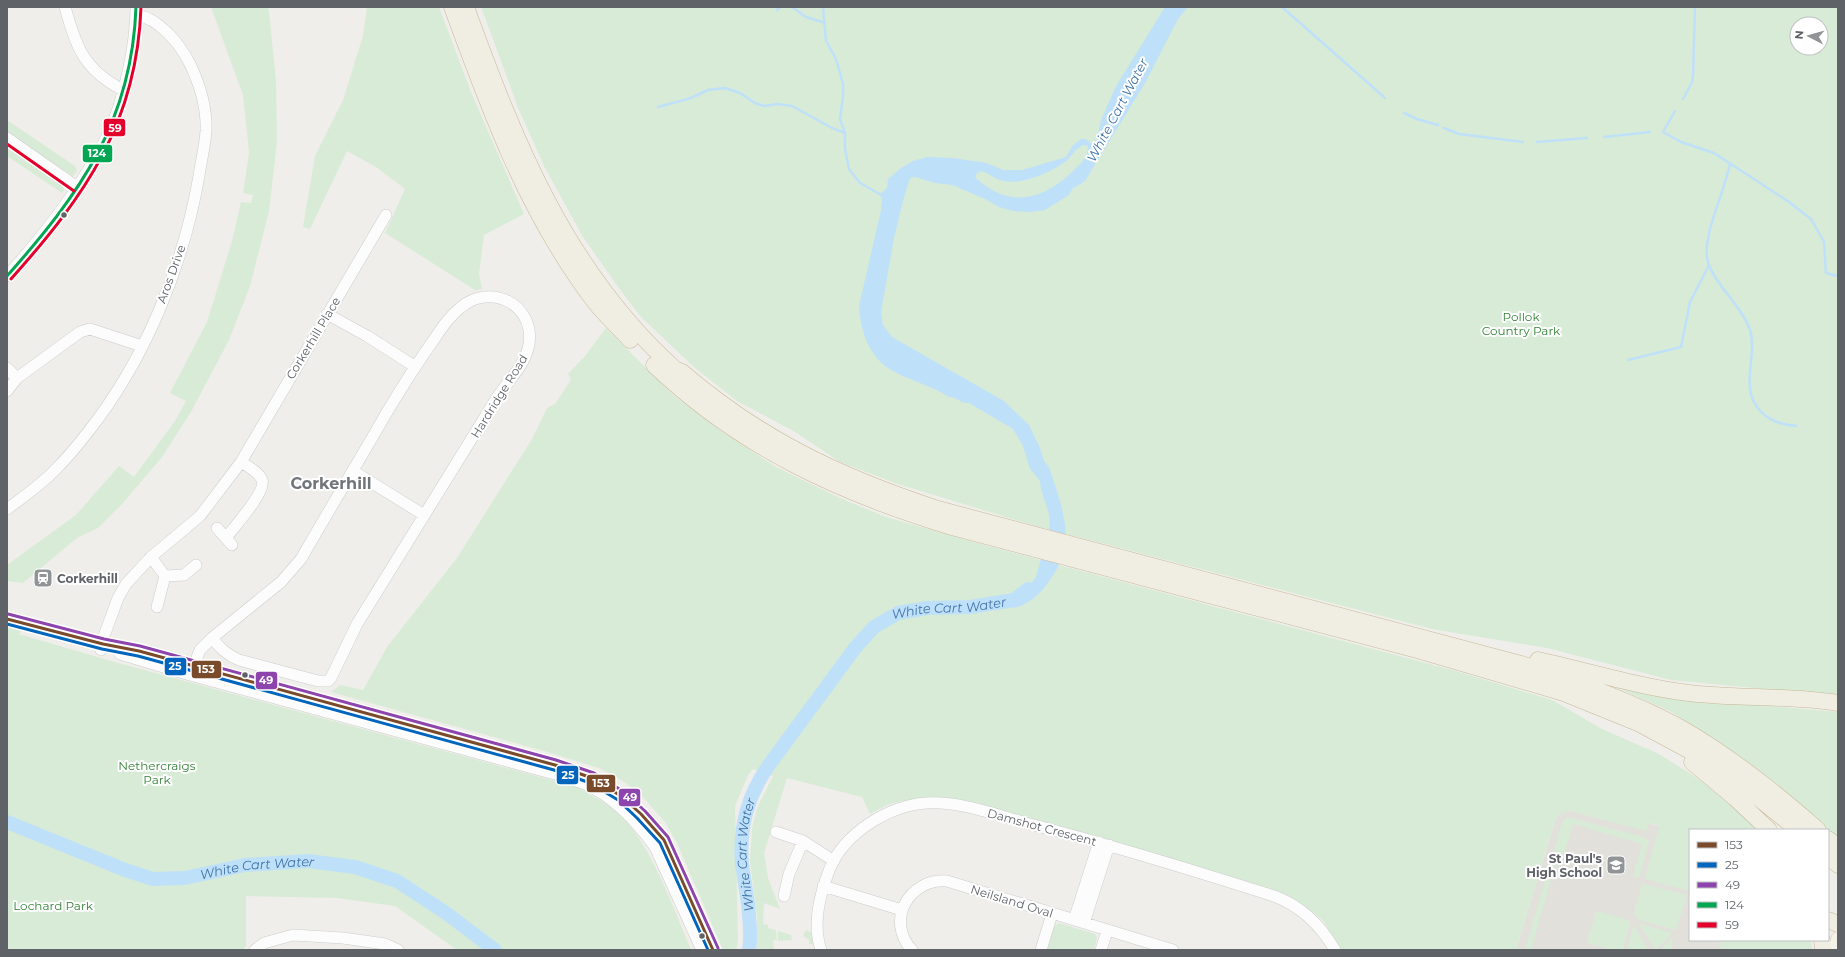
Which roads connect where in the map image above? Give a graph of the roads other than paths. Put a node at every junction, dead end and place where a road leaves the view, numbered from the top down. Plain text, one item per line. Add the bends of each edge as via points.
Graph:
1 (65, 7) edge
2 (452, 7) edge
3 (466, 7) edge
4 (136, 11) edge
5 (123, 90) junction
6 (8, 140) edge
7 (77, 187) junction
8 (386, 215) dead end
9 (7, 276) edge
10 (327, 314) junction
11 (142, 346) junction
12 (414, 366) junction
13 (7, 368) edge
14 (17, 378) junction
15 (7, 391) edge
16 (240, 462) junction
17 (353, 471) junction
18 (7, 509) edge
19 (424, 515) junction
20 (217, 528) dead end
21 (1018, 538) junction
22 (1085, 556) junction
23 (151, 557) junction
24 (196, 565) dead end
25 (165, 576) junction
26 (157, 607) dead end
27 (7, 619) edge
28 (1421, 637) junction
29 (212, 638) junction
30 (102, 647) junction
31 (191, 671) junction
32 (1584, 701) junction
33 (1838, 703) edge
34 (1767, 829) edge
35 (1797, 829) edge
36 (1817, 829) edge
37 (776, 832) dead end
38 (1829, 840) edge
39 (803, 841) junction
40 (1104, 843) junction
41 (1838, 847) edge
42 (1829, 857) edge
43 (834, 861) junction
44 (1838, 865) edge
45 (823, 886) junction
46 (784, 896) dead end
47 (902, 910) junction
48 (1052, 914) junction
49 (1079, 922) junction
50 (1107, 931) junction
51 (1838, 939) edge
52 (707, 948) edge
53 (255, 950) edge
54 (398, 950) edge
55 (820, 950) edge
56 (912, 950) edge
57 (1041, 950) edge
58 (1101, 950) edge
59 (1173, 950) edge
60 (1334, 950) edge
61 (1835, 950) edge

1 - 5 street via 75,42 92,68 108,82
2 - 21 highway via 504,142 556,245 606,317 655,365 725,424 805,471 904,512
3 - 21 highway via 527,163 553,214 593,278 619,311 663,358 748,422 812,459 859,481
4 - 5 street via 131,56
4 - 11 street, Aros Drive via 169,35 188,60 202,96 206,131 195,196 183,242 171,279
5 - 7 street via 108,134
6 - 7 street
7 - 9 street via 32,249
8 - 10 street, Corkerhill Place
10 - 12 street
10 - 16 street, Corkerhill Place
11 - 14 street via 90,329 80,332
11 - 18 street, Aros Drive via 119,388 56,470
12 - 17 street, Hardridge Road
12 - 19 street, Hardridge Road via 451,316 467,302 488,296 509,301 525,318 529,335 523,362 498,396
13 - 14 street
14 - 15 street
16 - 20 street via 260,475 263,486 229,542
16 - 23 street, Corkerhill Place via 200,516
17 - 19 street
17 - 29 street, Hardridge Road via 294,567 281,582
19 - 29 street, Hardridge Road via 357,624 335,672 328,681 318,681 239,660 222,651
21 - 22 highway
22 - 28 highway
22 - 32 highway via 1421,651
23 - 25 street
23 - 30 street, Corkerhill Place via 126,584 118,598
24 - 25 street via 184,576
25 - 26 street
27 - 30 street
28 - 33 highway via 1535,659 1662,689 1719,696 1791,698
28 - 36 highway via 1545,671 1648,712 1695,737 1732,762
29 - 31 street, Hardridge Road via 200,650
30 - 31 street
31 - 52 street via 585,784 608,797 645,833 655,847
32 - 34 highway via 1683,756 1735,798
32 - 35 highway via 1638,723 1694,753 1751,792
37 - 39 street
38 - 41 highway
39 - 43 street
39 - 46 street via 789,874
40 - 43 street, Damshot Crescent via 953,804 925,803 893,810 861,829 835,856
40 - 49 street
40 - 60 street, Damshot Crescent via 1280,898 1312,920
42 - 44 highway
43 - 45 street, Damshot Crescent
45 - 47 street
45 - 55 street, Damshot Crescent via 818,907 817,929
47 - 48 street, Neilsland Oval via 916,889 928,883 948,881
47 - 56 street via 902,930 906,943
48 - 49 street, Neilsland Oval
48 - 57 street
49 - 50 street, Neilsland Oval
50 - 58 street
50 - 59 street, Neilsland Oval
51 - 61 main road
53 - 54 street via 264,943 293,935 343,938 384,944

